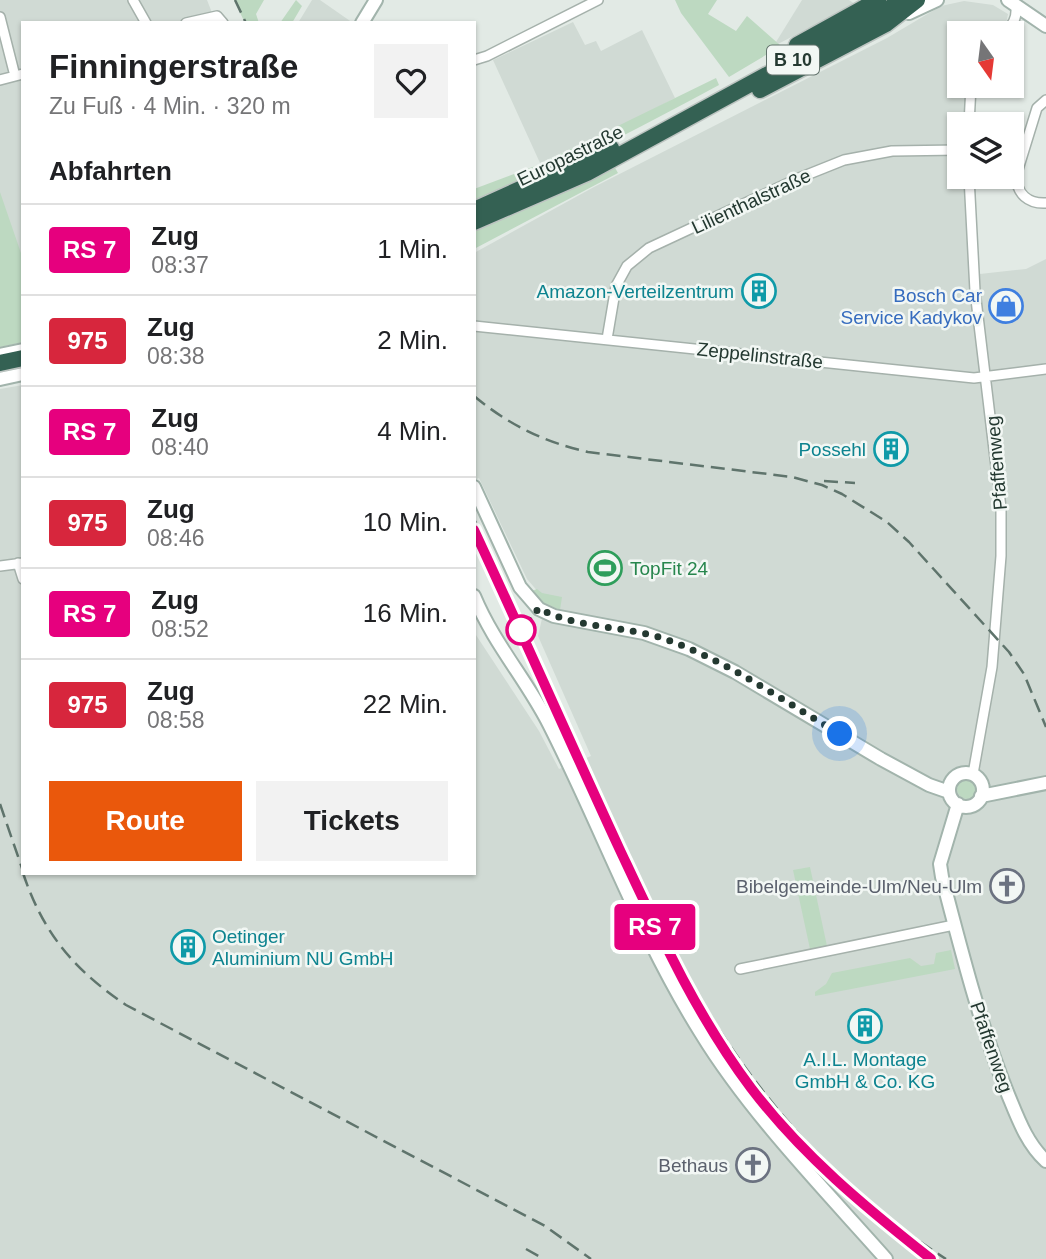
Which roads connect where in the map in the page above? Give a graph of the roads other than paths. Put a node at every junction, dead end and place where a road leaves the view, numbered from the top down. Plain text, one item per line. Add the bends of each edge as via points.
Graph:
1 (133, 0) edge
2 (376, 0) edge
3 (598, 0) edge
4 (878, 0) edge
5 (904, 0) edge
6 (917, 0) edge
7 (937, 0) edge
8 (1015, 2) edge
9 (1046, 16) edge
10 (0, 17) edge
11 (145, 21) edge
12 (364, 21) edge
13 (1014, 21) edge
14 (887, 24) junction
15 (1046, 26) edge
16 (476, 59) edge
17 (19, 75) edge
18 (0, 80) edge
19 (1046, 100) edge
20 (681, 120) junction
21 (607, 150) junction
22 (947, 150) edge
23 (587, 173) junction
24 (970, 189) edge
25 (1046, 204) edge
26 (476, 209) edge
27 (476, 221) edge
28 (476, 326) edge
29 (607, 339) junction
30 (21, 350) edge
31 (0, 355) edge
32 (21, 359) edge
33 (21, 364) edge
34 (0, 365) edge
35 (1046, 369) edge
36 (21, 374) edge
37 (987, 377) junction
38 (0, 379) edge
39 (476, 491) edge
40 (20, 563) edge
41 (0, 566) edge
42 (476, 600) edge
43 (971, 774) junction
44 (1046, 783) edge
45 (950, 788) junction
46 (982, 794) junction
47 (961, 805) junction
48 (954, 925) junction
49 (740, 969) dead end
50 (1046, 1161) edge
51 (886, 1259) edge

1 - 11 street
2 - 12 street
3 - 16 street
4 - 21 highway
5 - 20 highway, Europastraße / B 10
6 - 14 highway
7 - 14 street
8 - 9 street
8 - 13 street
8 - 15 street
10 - 17 street
14 - 23 highway
17 - 18 street
19 - 25 street via 1037,108 1016,176 1023,195
20 - 21 highway, Europastraße / B 10
20 - 23 highway, Europastraße / B 10
21 - 26 highway, Europastraße / B 10
22 - 29 street, Lilienthalstraße via 844,160 649,248 627,266 616,286
23 - 27 highway, Europastraße / B 10
24 - 37 street, Pfaffenweg via 975,291
28 - 29 street, Zeppelinstraße
29 - 37 street, Zeppelinstraße
30 - 31 street
32 - 34 highway
33 - 34 highway
35 - 37 street, Zeppelinstraße
36 - 38 street
37 - 43 street, Pfaffenweg via 1001,508 1001,556 989,692
39 - 45 street via 515,577 539,608 554,616 644,633 689,649 735,671 929,785
40 - 41 street
42 - 51 street via 492,634 548,721 669,979 701,1034 753,1106
43 - 45 street via 958,775
43 - 46 street via 981,782
44 - 46 street
45 - 47 street via 952,798
46 - 47 street via 974,804
47 - 48 street, Pfaffenweg via 940,870
48 - 49 street
48 - 50 street, Pfaffenweg via 1000,1073 1023,1131

